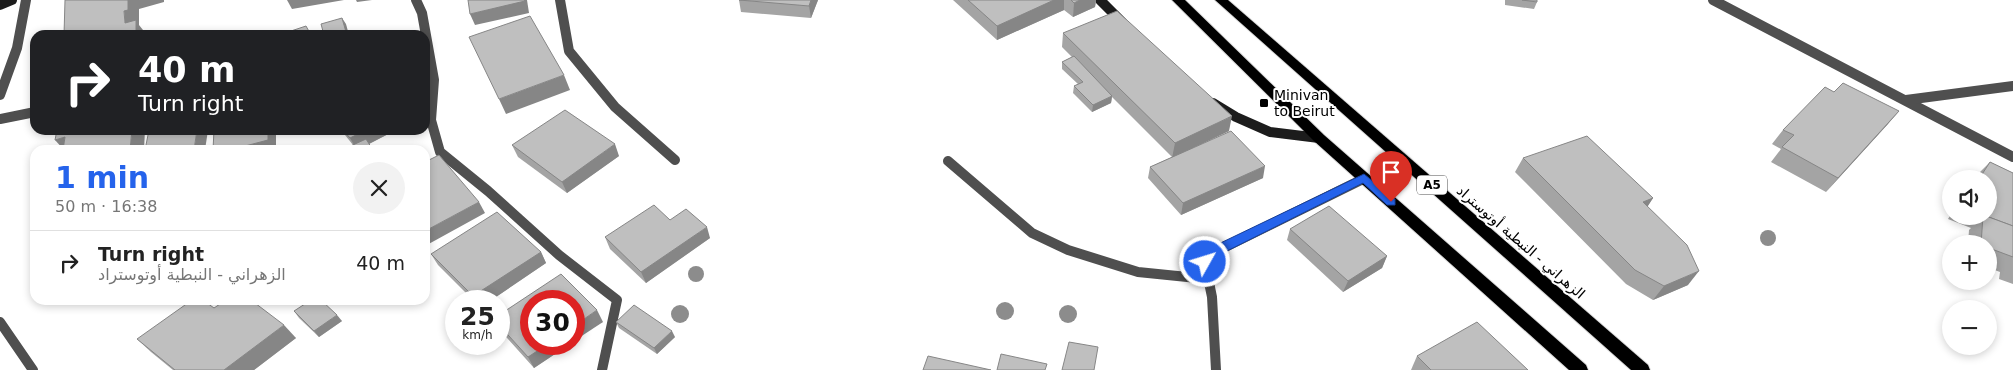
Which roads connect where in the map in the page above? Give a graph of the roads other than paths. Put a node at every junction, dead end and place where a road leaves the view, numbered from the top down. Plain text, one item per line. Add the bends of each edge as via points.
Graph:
1 (12, 0) edge
2 (26, 0) edge
3 (416, 0) edge
4 (560, 0) edge
5 (1100, 0) edge
6 (1178, 0) edge
7 (1221, 0) edge
8 (1713, 0) edge
9 (0, 5) edge
10 (1127, 26) edge
11 (425, 30) edge
12 (430, 58) edge
13 (2013, 86) edge
14 (0, 95) edge
15 (1207, 99) edge
16 (1906, 100) junction
17 (30, 113) edge
18 (0, 119) edge
19 (430, 120) edge
20 (430, 120) edge
21 (1319, 138) junction
22 (2013, 157) edge
23 (675, 160) dead end
24 (948, 161) dead end
25 (1364, 178) junction
26 (1207, 279) junction
27 (0, 322) edge
28 (33, 370) edge
29 (602, 370) edge
30 (1216, 370) edge
31 (1580, 370) edge
32 (1642, 370) edge

1 - 9 main road
2 - 14 street via 17,48
3 - 11 street
4 - 23 street via 569,51 615,107
5 - 10 main road
6 - 21 highway
7 - 32 highway, الزهراني - النبطية أوتوستراد / A5
8 - 16 street
12 - 19 street via 434,80
13 - 16 street
15 - 21 main road via 1270,132
16 - 22 street
17 - 18 street
20 - 29 street via 440,152 488,190 559,255 617,300
21 - 25 highway
24 - 26 street via 1032,233 1059,246 1138,272
25 - 26 street via 1213,253 1205,262
25 - 31 highway
26 - 30 street via 1212,297
27 - 28 street

